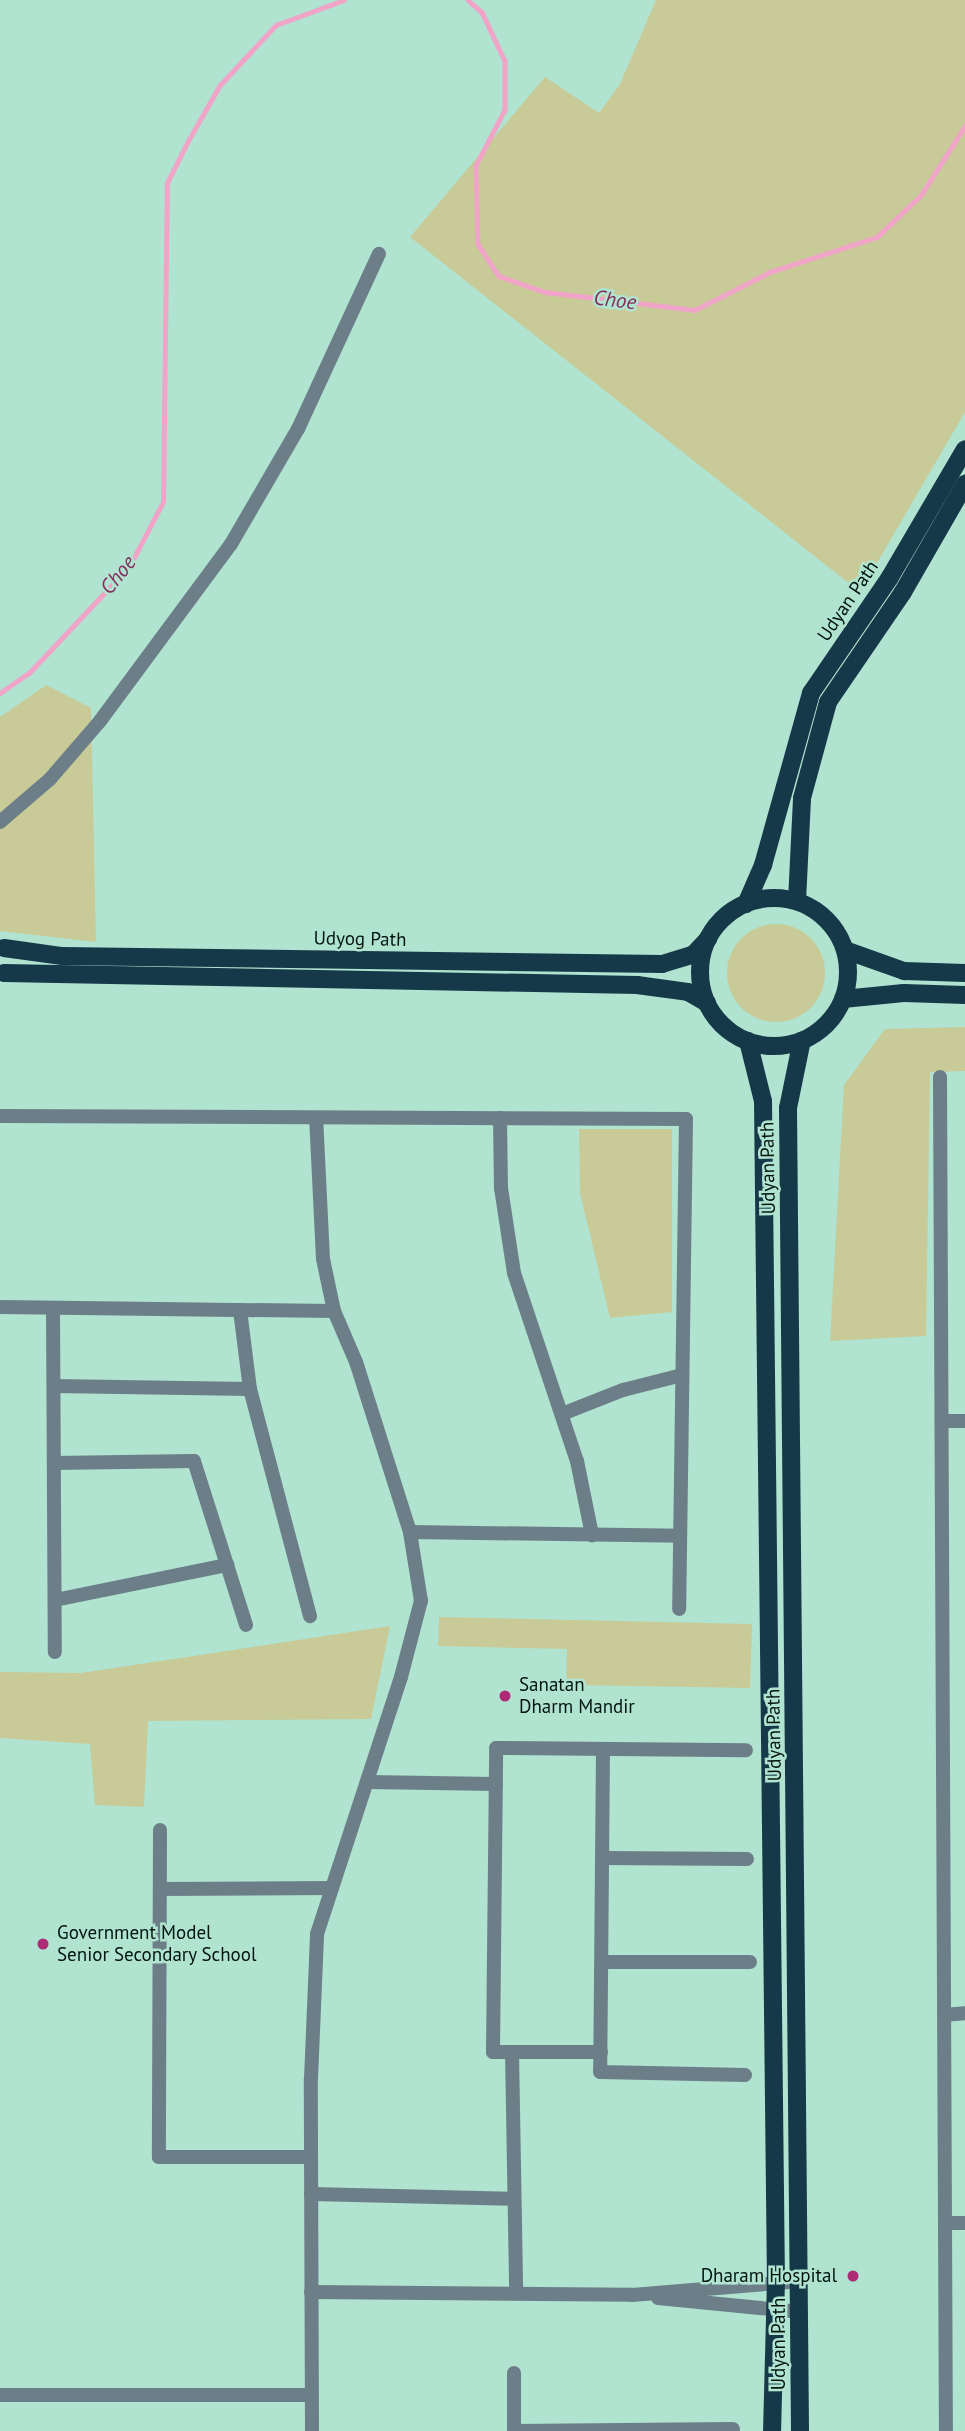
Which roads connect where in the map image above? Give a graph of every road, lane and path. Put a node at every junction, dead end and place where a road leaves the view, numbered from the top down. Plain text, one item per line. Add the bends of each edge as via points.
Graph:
1 (379, 254) dead end
2 (965, 449) edge
3 (965, 484) edge
4 (0, 822) edge
5 (797, 901) junction
6 (746, 904) junction
7 (708, 939) junction
8 (2, 946) edge
9 (845, 950) junction
10 (965, 973) edge
11 (2, 976) edge
12 (965, 995) edge
13 (843, 999) junction
14 (707, 1003) junction
15 (802, 1040) junction
16 (748, 1041) junction
17 (940, 1077) dead end
18 (0, 1116) edge
19 (316, 1118) junction
20 (500, 1118) junction
21 (0, 1307) edge
22 (54, 1308) junction
23 (240, 1310) junction
24 (334, 1311) junction
25 (682, 1375) junction
26 (54, 1386) junction
27 (250, 1389) junction
28 (562, 1414) junction
29 (942, 1421) junction
30 (965, 1421) edge
31 (54, 1463) junction
32 (410, 1532) junction
33 (592, 1535) junction
34 (680, 1536) junction
35 (227, 1566) junction
36 (55, 1600) junction
37 (679, 1609) dead end
38 (310, 1616) dead end
39 (246, 1625) dead end
40 (55, 1652) dead end
41 (603, 1749) junction
42 (746, 1750) dead end
43 (367, 1782) junction
44 (496, 1784) junction
45 (160, 1830) dead end
46 (602, 1858) junction
47 (747, 1859) dead end
48 (332, 1888) junction
49 (160, 1889) junction
50 (601, 1962) junction
51 (750, 1962) dead end
52 (965, 2013) edge
53 (944, 2015) junction
54 (512, 2052) junction
55 (601, 2052) junction
56 (745, 2075) dead end
57 (311, 2157) junction
58 (311, 2194) junction
59 (514, 2199) junction
60 (965, 2222) edge
61 (945, 2223) junction
62 (776, 2280) junction
63 (801, 2281) junction
64 (311, 2292) junction
65 (516, 2293) junction
66 (632, 2295) junction
67 (776, 2312) junction
68 (800, 2312) junction
69 (514, 2373) dead end
70 (0, 2395) edge
71 (311, 2395) junction
72 (733, 2429) dead end
73 (696, 2430) edge
74 (312, 2431) edge
75 (772, 2431) edge
76 (800, 2431) edge
77 (946, 2431) edge

1 - 4 street via 298,429 231,544 100,721 50,779
2 - 6 main road, Udyan Path via 890,577 811,693 763,865
3 - 5 main road, Udyan Path via 903,592 828,702 802,798
5 - 6 main road via 771,898
5 - 9 main road via 827,920
6 - 7 main road via 728,915
7 - 8 main road, Udyog Path via 694,954 662,964 62,956
7 - 14 main road via 701,971
8 - 11 main road
9 - 10 main road via 905,971
9 - 13 main road via 848,975
11 - 14 main road via 637,985 688,992
12 - 13 main road via 904,993
13 - 15 main road via 831,1020
14 - 16 main road via 728,1030
15 - 16 main road via 775,1046
15 - 63 main road, Udyan Path via 788,1108
16 - 62 main road, Udyan Path via 763,1101
17 - 29 street
18 - 19 street
19 - 20 street
19 - 24 street via 323,1259
20 - 25 street via 686,1119
20 - 28 street via 502,1188 514,1273
21 - 22 street
22 - 23 street
22 - 26 street
23 - 24 street
23 - 27 street
24 - 32 street via 356,1363
25 - 28 street via 623,1390
25 - 34 street
26 - 27 street
26 - 31 street
27 - 38 street
28 - 33 street
29 - 30 street
29 - 53 street
31 - 35 street via 194,1461
31 - 36 street
32 - 33 street
32 - 43 street via 421,1601
33 - 34 street
34 - 37 street
35 - 36 street
35 - 39 street
36 - 40 street
41 - 42 street
41 - 44 street via 496,1748
41 - 46 street
43 - 44 street
43 - 48 street
44 - 54 street via 493,2052
45 - 49 street
46 - 47 street
46 - 50 street
48 - 49 street
48 - 57 street via 317,1934
49 - 57 street via 159,2157
50 - 51 street
50 - 55 street
52 - 53 street
53 - 61 street
54 - 55 street
54 - 59 street
55 - 56 street via 600,2072
57 - 58 street
58 - 59 street
58 - 64 street
59 - 65 street
60 - 61 street
61 - 77 street
62 - 63 street
62 - 66 street
62 - 67 main road, Udyan Path
63 - 68 main road, Udyan Path
64 - 65 street
64 - 71 street
65 - 66 street
66 - 67 street
67 - 68 street
67 - 75 main road, Udyan Path
68 - 76 main road, Udyan Path
69 - 73 street via 514,2431
70 - 71 street
71 - 74 street
72 - 73 street

